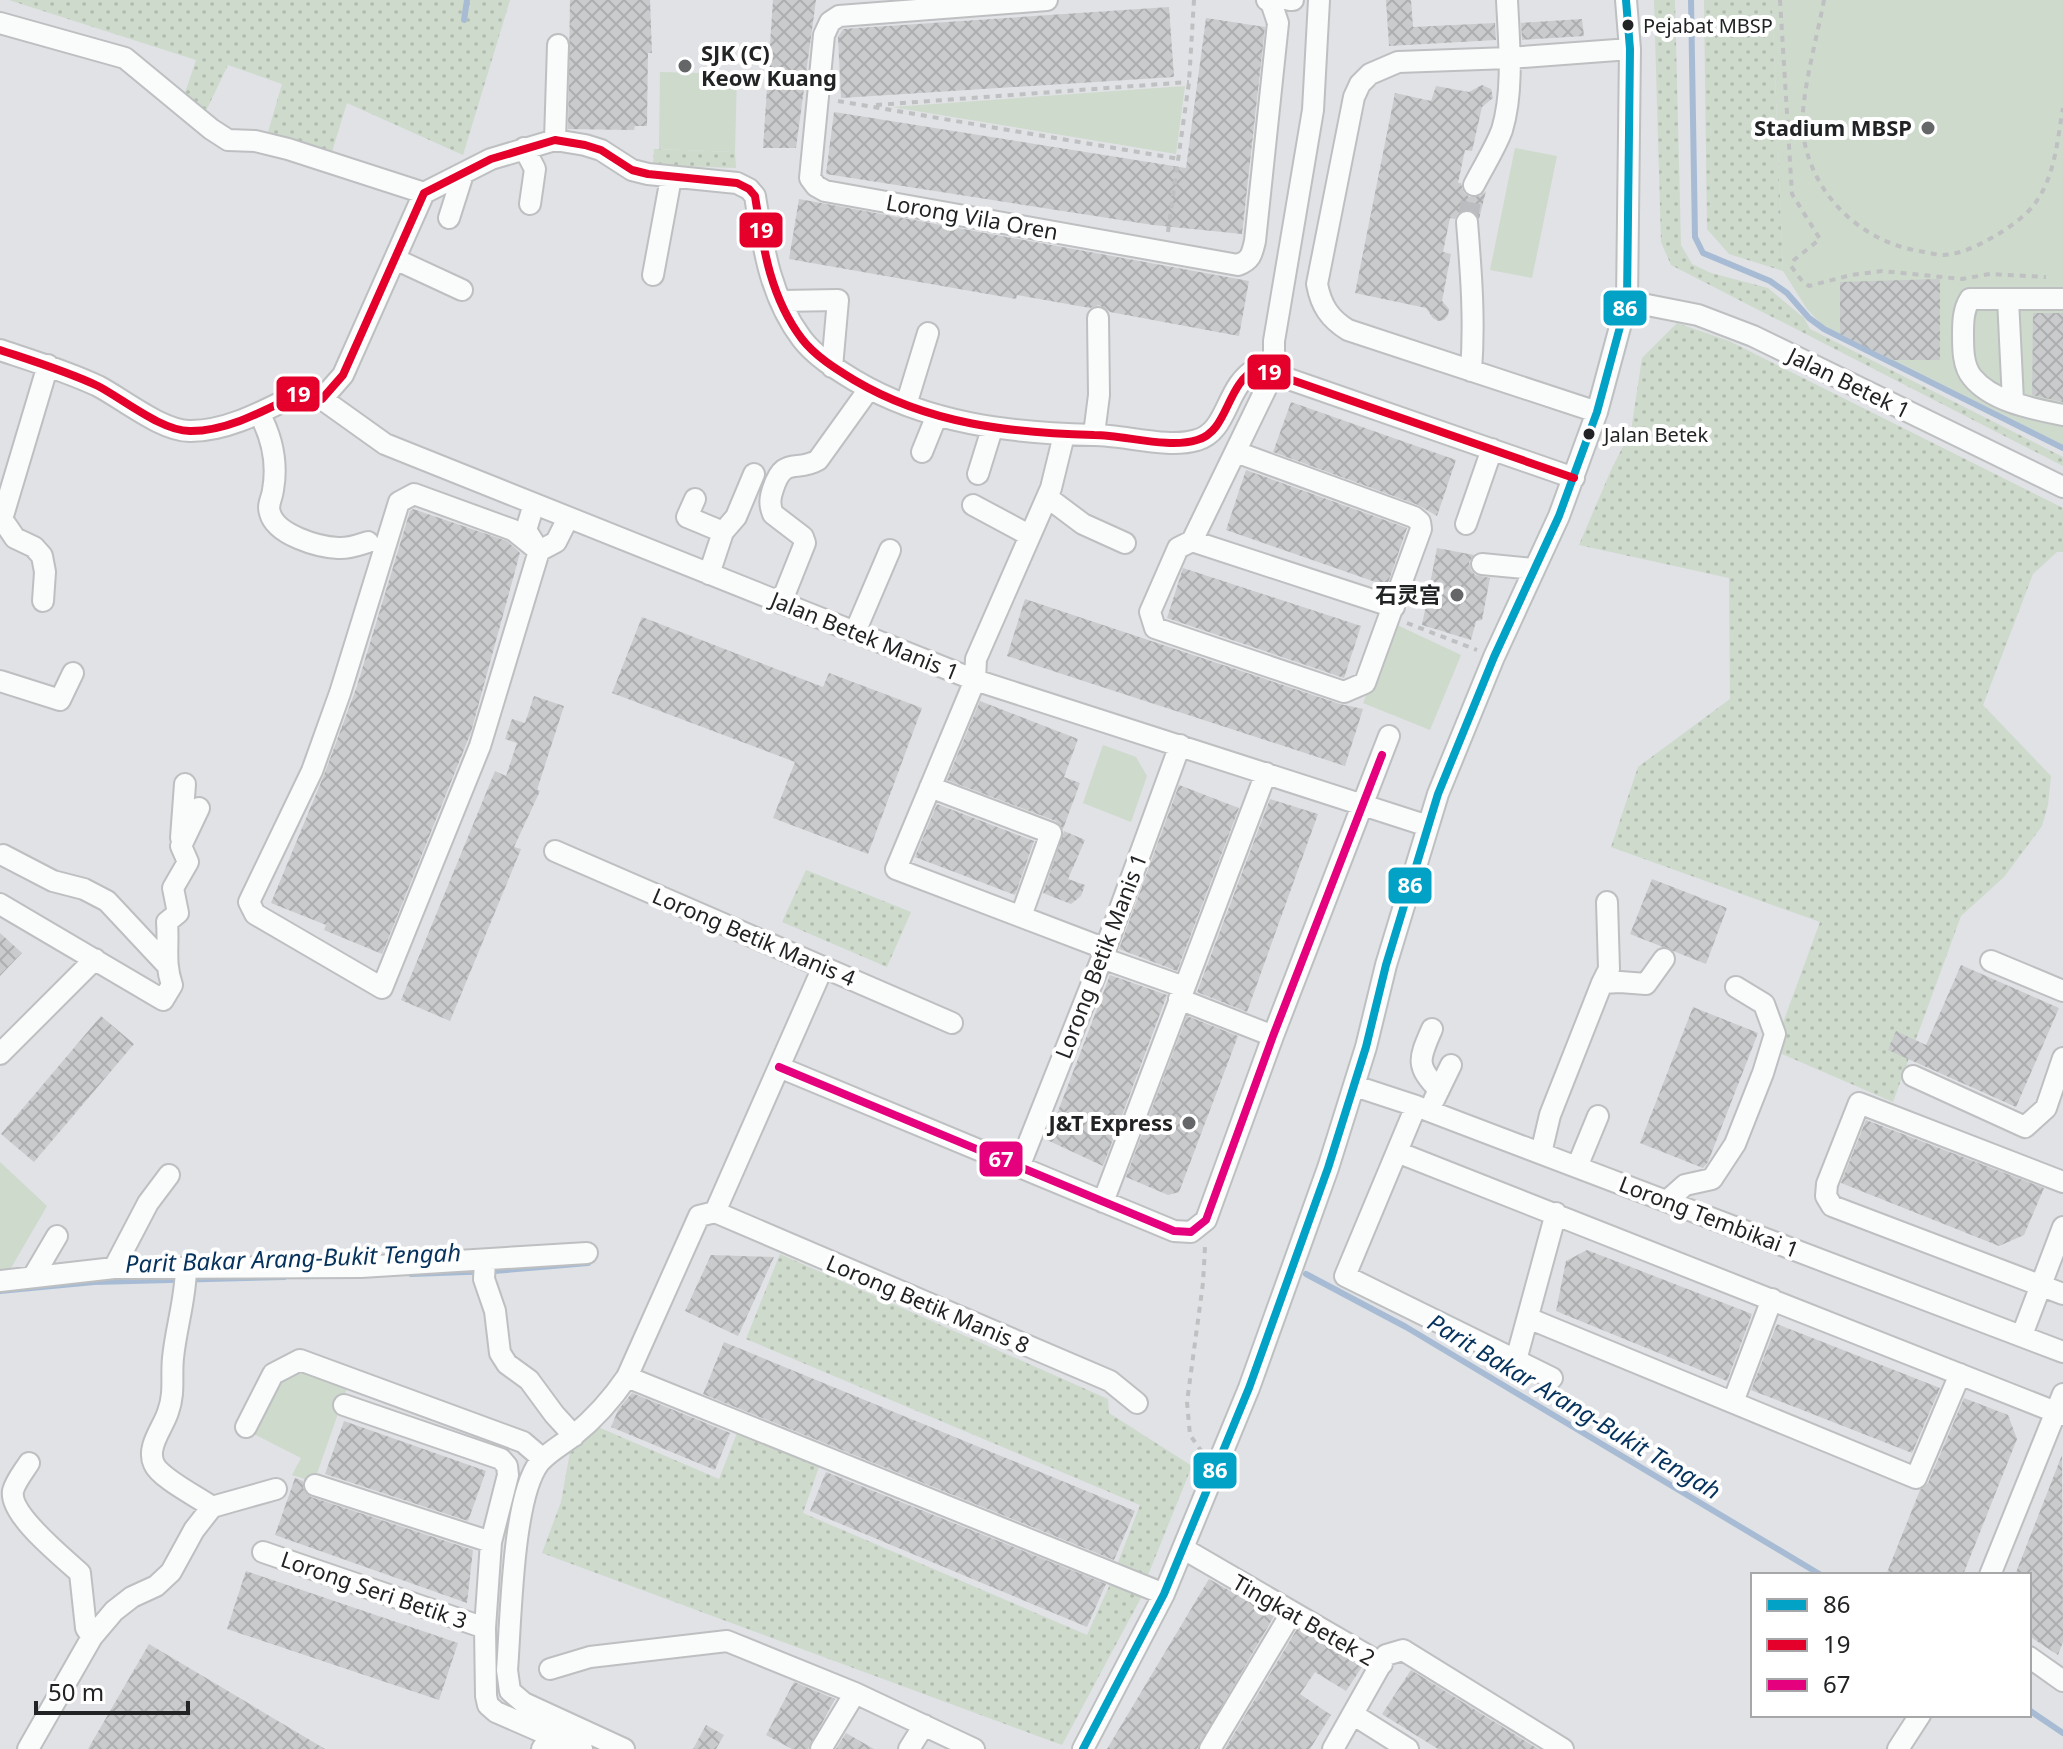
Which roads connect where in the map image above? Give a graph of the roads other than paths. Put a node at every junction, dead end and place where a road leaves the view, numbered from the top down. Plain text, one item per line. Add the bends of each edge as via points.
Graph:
1 (1047, 0) edge
2 (1279, 0) edge
3 (1319, 0) edge
4 (1507, 0) edge
5 (1626, 0) edge
6 (0, 23) edge
7 (558, 45) dead end
8 (1630, 49) junction
9 (1509, 58) junction
10 (555, 140) junction
11 (524, 148) junction
12 (463, 174) junction
13 (671, 178) junction
14 (1474, 185) tunnel mouth
15 (424, 193) junction
16 (530, 204) dead end
17 (449, 218) dead end
18 (1467, 222) tunnel mouth
19 (395, 259) junction
20 (653, 275) dead end
21 (462, 290) dead end
22 (2008, 299) junction
23 (2063, 299) edge
24 (781, 301) junction
25 (1627, 301) junction
26 (1098, 318) dead end
27 (928, 333) dead end
28 (0, 350) edge
29 (48, 365) junction
30 (832, 367) junction
31 (1471, 371) junction
32 (1274, 372) junction
33 (869, 389) junction
34 (322, 399) junction
35 (2013, 401) junction
36 (906, 405) junction
37 (1597, 412) junction
38 (259, 413) junction
39 (937, 415) junction
40 (2063, 415) edge
41 (992, 429) junction
42 (1094, 434) junction
43 (1064, 435) junction
44 (1492, 449) junction
45 (922, 452) dead end
46 (1236, 452) junction
47 (754, 474) dead end
48 (978, 474) dead end
49 (1574, 478) junction
50 (2063, 487) edge
51 (1047, 497) junction
52 (695, 499) dead end
53 (534, 504) junction
54 (973, 505) dead end
55 (568, 518) junction
56 (1466, 524) dead end
57 (723, 532) junction
58 (1029, 535) junction
59 (1192, 541) junction
60 (368, 542) dead end
61 (1125, 543) dead end
62 (890, 550) dead end
63 (539, 551) junction
64 (1482, 564) dead end
65 (1533, 569) junction
66 (709, 574) junction
67 (43, 601) dead end
68 (781, 603) junction
69 (1394, 607) junction
70 (855, 632) junction
71 (73, 673) dead end
72 (975, 680) junction
73 (0, 681) edge
74 (1389, 736) dead end
75 (1180, 745) junction
76 (1266, 773) junction
77 (185, 784) dead end
78 (930, 787) junction
79 (1363, 803) junction
80 (199, 808) dead end
81 (1428, 826) junction
82 (181, 846) junction
83 (555, 851) dead end
84 (3, 855) dead end
85 (1607, 902) dead end
86 (0, 904) edge
87 (1021, 916) junction
88 (1104, 954) junction
89 (95, 959) junction
90 (1664, 959) dead end
91 (1991, 961) dead end
92 (165, 963) junction
93 (823, 967) junction
94 (1602, 983) junction
95 (1736, 987) dead end
96 (2063, 991) edge
97 (1181, 993) junction
98 (952, 1023) dead end
99 (1432, 1029) dead end
100 (1273, 1036) junction
101 (0, 1054) edge
102 (2063, 1058) edge
103 (1451, 1065) dead end
104 (779, 1067) junction
105 (1913, 1076) dead end
106 (1355, 1086) junction
107 (1439, 1090) junction
108 (1422, 1108) junction
109 (1598, 1116) dead end
110 (1397, 1152) junction
111 (1541, 1153) junction
112 (1019, 1167) junction
113 (1577, 1167) junction
114 (169, 1175) dead end
115 (2063, 1182) edge
116 (1667, 1201) junction
117 (1103, 1202) junction
118 (715, 1212) junction
119 (1556, 1213) junction
120 (2063, 1227) edge
121 (57, 1236) dead end
122 (587, 1253) dead end
123 (114, 1268) junction
124 (484, 1269) junction
125 (186, 1270) junction
126 (34, 1275) junction
127 (0, 1281) edge
128 (2041, 1286) junction
129 (2063, 1294) edge
130 (1772, 1299) junction
131 (1528, 1318) junction
132 (2022, 1335) junction
133 (2063, 1352) edge
134 (1516, 1360) junction
135 (1960, 1374) junction
136 (627, 1377) junction
137 (1552, 1378) dead end
138 (1733, 1402) junction
139 (1137, 1403) dead end
140 (344, 1405) dead end
141 (2061, 1407) edge
142 (246, 1427) dead end
143 (574, 1436) junction
144 (543, 1459) junction
145 (29, 1463) dead end
146 (315, 1485) dead end
147 (276, 1489) dead end
148 (212, 1507) junction
149 (491, 1542) junction
150 (1184, 1549) junction
151 (263, 1552) dead end
152 (1991, 1573) edge
153 (1164, 1594) junction
154 (1292, 1612) junction
155 (485, 1628) junction
156 (92, 1637) junction
157 (2031, 1658) edge
158 (1382, 1664) junction
159 (550, 1669) dead end
160 (2063, 1681) edge
161 (855, 1693) junction
162 (1354, 1715) junction
163 (1919, 1717) edge
164 (924, 1725) junction
165 (547, 1742) edge
166 (28, 1749) edge
167 (582, 1749) edge
168 (624, 1749) edge
169 (821, 1749) edge
170 (909, 1749) edge
171 (974, 1749) edge
172 (1083, 1749) edge
173 (1210, 1749) edge
174 (1333, 1749) edge
175 (1408, 1749) edge
176 (1563, 1749) edge
177 (1898, 1749) edge

1 - 2 street, Lorong Vila Oren via 839,16 830,22 824,35 810,178 816,186 1238,265 1252,255
3 - 32 street via 1313,110 1274,341
4 - 9 street
5 - 8 street
6 - 15 street via 125,58 228,140 288,149
7 - 10 street
8 - 9 street
8 - 25 street
9 - 14 street via 1503,126
9 - 31 street via 1398,62 1360,84 1317,284 1326,311 1348,330
10 - 11 street
10 - 13 street via 601,150 632,170
11 - 12 street
11 - 16 street via 535,169
12 - 15 street
12 - 17 street
13 - 20 street
13 - 24 street via 737,183 749,189
15 - 19 street
18 - 31 street via 1473,280
19 - 21 street
19 - 34 street via 343,375
22 - 23 street
22 - 35 street
22 - 35 street via 1970,299 1963,349 1971,377
24 - 30 street via 802,339
24 - 30 street via 838,300
25 - 37 street
25 - 50 street, Jalan Betek 1 via 1726,324
26 - 42 street
27 - 36 street
28 - 29 street
29 - 38 street via 189,432
29 - 67 street via 2,519 15,538 42,556
30 - 33 street
31 - 37 street
32 - 42 street via 1257,368 1243,375 1221,419 1200,439 1184,443
32 - 44 street
32 - 46 street
33 - 36 street
33 - 68 street via 818,460 788,466 777,476 773,514 805,543
34 - 38 street via 300,393
34 - 53 street, Jalan Betek Manis 1 via 385,444
35 - 40 street
36 - 39 street
37 - 49 street
38 - 60 street via 274,452 271,518 279,527 320,545 349,548
39 - 41 street
39 - 45 street
41 - 43 street
41 - 48 street
42 - 43 street
43 - 51 street
44 - 49 street
44 - 56 street
46 - 59 street
46 - 69 street via 1420,522
47 - 57 street via 736,517
49 - 65 street
51 - 58 street
51 - 61 street via 1083,524
52 - 57 street via 687,517
53 - 55 street, Jalan Betek Manis 1
53 - 63 street via 526,530
54 - 58 street
55 - 63 street via 556,542
55 - 66 street, Jalan Betek Manis 1
57 - 66 street
58 - 72 street via 976,659
59 - 69 street
59 - 69 street via 1178,548 1150,612 1155,628 1344,692 1365,683
62 - 70 street
63 - 63 street via 513,530 414,494 399,502 312,771 249,902 255,914 382,988 480,746
64 - 65 street
65 - 81 street via 1452,756
66 - 68 street, Jalan Betek Manis 1
68 - 70 street, Jalan Betek Manis 1
70 - 72 street, Jalan Betek Manis 1
71 - 73 street via 60,700
72 - 75 street, Jalan Betek Manis 1
72 - 78 street
74 - 79 street
75 - 76 street, Jalan Betek Manis 1
75 - 88 street, Lorong Betik Manis 1
76 - 79 street, Jalan Betek Manis 1
76 - 97 street
77 - 82 street
78 - 87 street via 1051,833
78 - 87 street via 896,869
79 - 81 street, Jalan Betek Manis 1
79 - 100 street
80 - 82 street
81 - 106 street
82 - 92 street via 188,862 173,888 178,913 167,922 170,950
83 - 93 street, Lorong Betik Manis 4
84 - 92 street via 107,901
85 - 94 street via 1609,969
86 - 89 street
87 - 88 street
88 - 97 street
88 - 112 street, Lorong Betik Manis 1
89 - 92 street via 163,1000 172,985
89 - 101 street
90 - 94 street via 1646,984
91 - 96 street
93 - 98 street, Lorong Betik Manis 4
93 - 104 street
94 - 111 street via 1550,1115
95 - 116 street via 1764,1004 1775,1034 1763,1073 1735,1144 1712,1179 1685,1185
97 - 100 street
97 - 117 street
99 - 107 street via 1420,1058 1424,1074
100 - 117 street via 1206,1220 1191,1232 1174,1231
102 - 105 street via 2046,1108 2025,1127
103 - 107 street
104 - 112 street
104 - 118 street
106 - 108 street, Lorong Tembikai 1
106 - 150 street via 1278,1308
107 - 108 street
108 - 110 street
108 - 111 street, Lorong Tembikai 1
109 - 113 street
110 - 119 street
110 - 134 street via 1345,1276
111 - 113 street, Lorong Tembikai 1
112 - 117 street
113 - 116 street, Lorong Tembikai 1
114 - 123 street
115 - 128 street via 1859,1103 1827,1184 1832,1206
116 - 132 street, Lorong Tembikai 1
118 - 136 street via 699,1216
118 - 139 street, Lorong Betik Manis 8 via 1110,1381
119 - 130 street
119 - 131 street
120 - 128 street
121 - 126 street
122 - 124 street
123 - 125 street
123 - 126 street
124 - 125 street
124 - 143 street via 500,1353
125 - 148 street via 173,1360 174,1392 152,1458 165,1476
126 - 127 street
128 - 129 street
128 - 132 street
130 - 135 street
130 - 138 street
131 - 134 street
131 - 138 street
132 - 133 street, Lorong Tembikai 1
134 - 137 street
135 - 138 street via 1916,1478
135 - 141 street
136 - 143 street
136 - 153 street
140 - 149 street via 501,1459 508,1475
141 - 152 street
142 - 144 street via 273,1374 300,1360 523,1442
143 - 144 street
144 - 168 street via 532,1475 517,1536 510,1691 524,1703
145 - 156 street via 13,1490 14,1505 80,1573 86,1628
146 - 149 street
147 - 148 street
148 - 156 street via 171,1572 114,1611
149 - 155 street
150 - 153 street
150 - 154 street, Tingkat Betek 2
151 - 155 street, Lorong Seri Betik 3
153 - 172 street
154 - 158 street, Tingkat Betek 2
154 - 173 street
155 - 165 street via 488,1705
156 - 166 street
157 - 160 street
158 - 162 street, Tingkat Betek 2
158 - 176 street via 1386,1655 1403,1650
159 - 161 street via 590,1657 727,1641
161 - 164 street
161 - 169 street
162 - 174 street, Tingkat Betek 2
162 - 175 street
163 - 177 street
164 - 170 street
164 - 171 street
165 - 167 street

